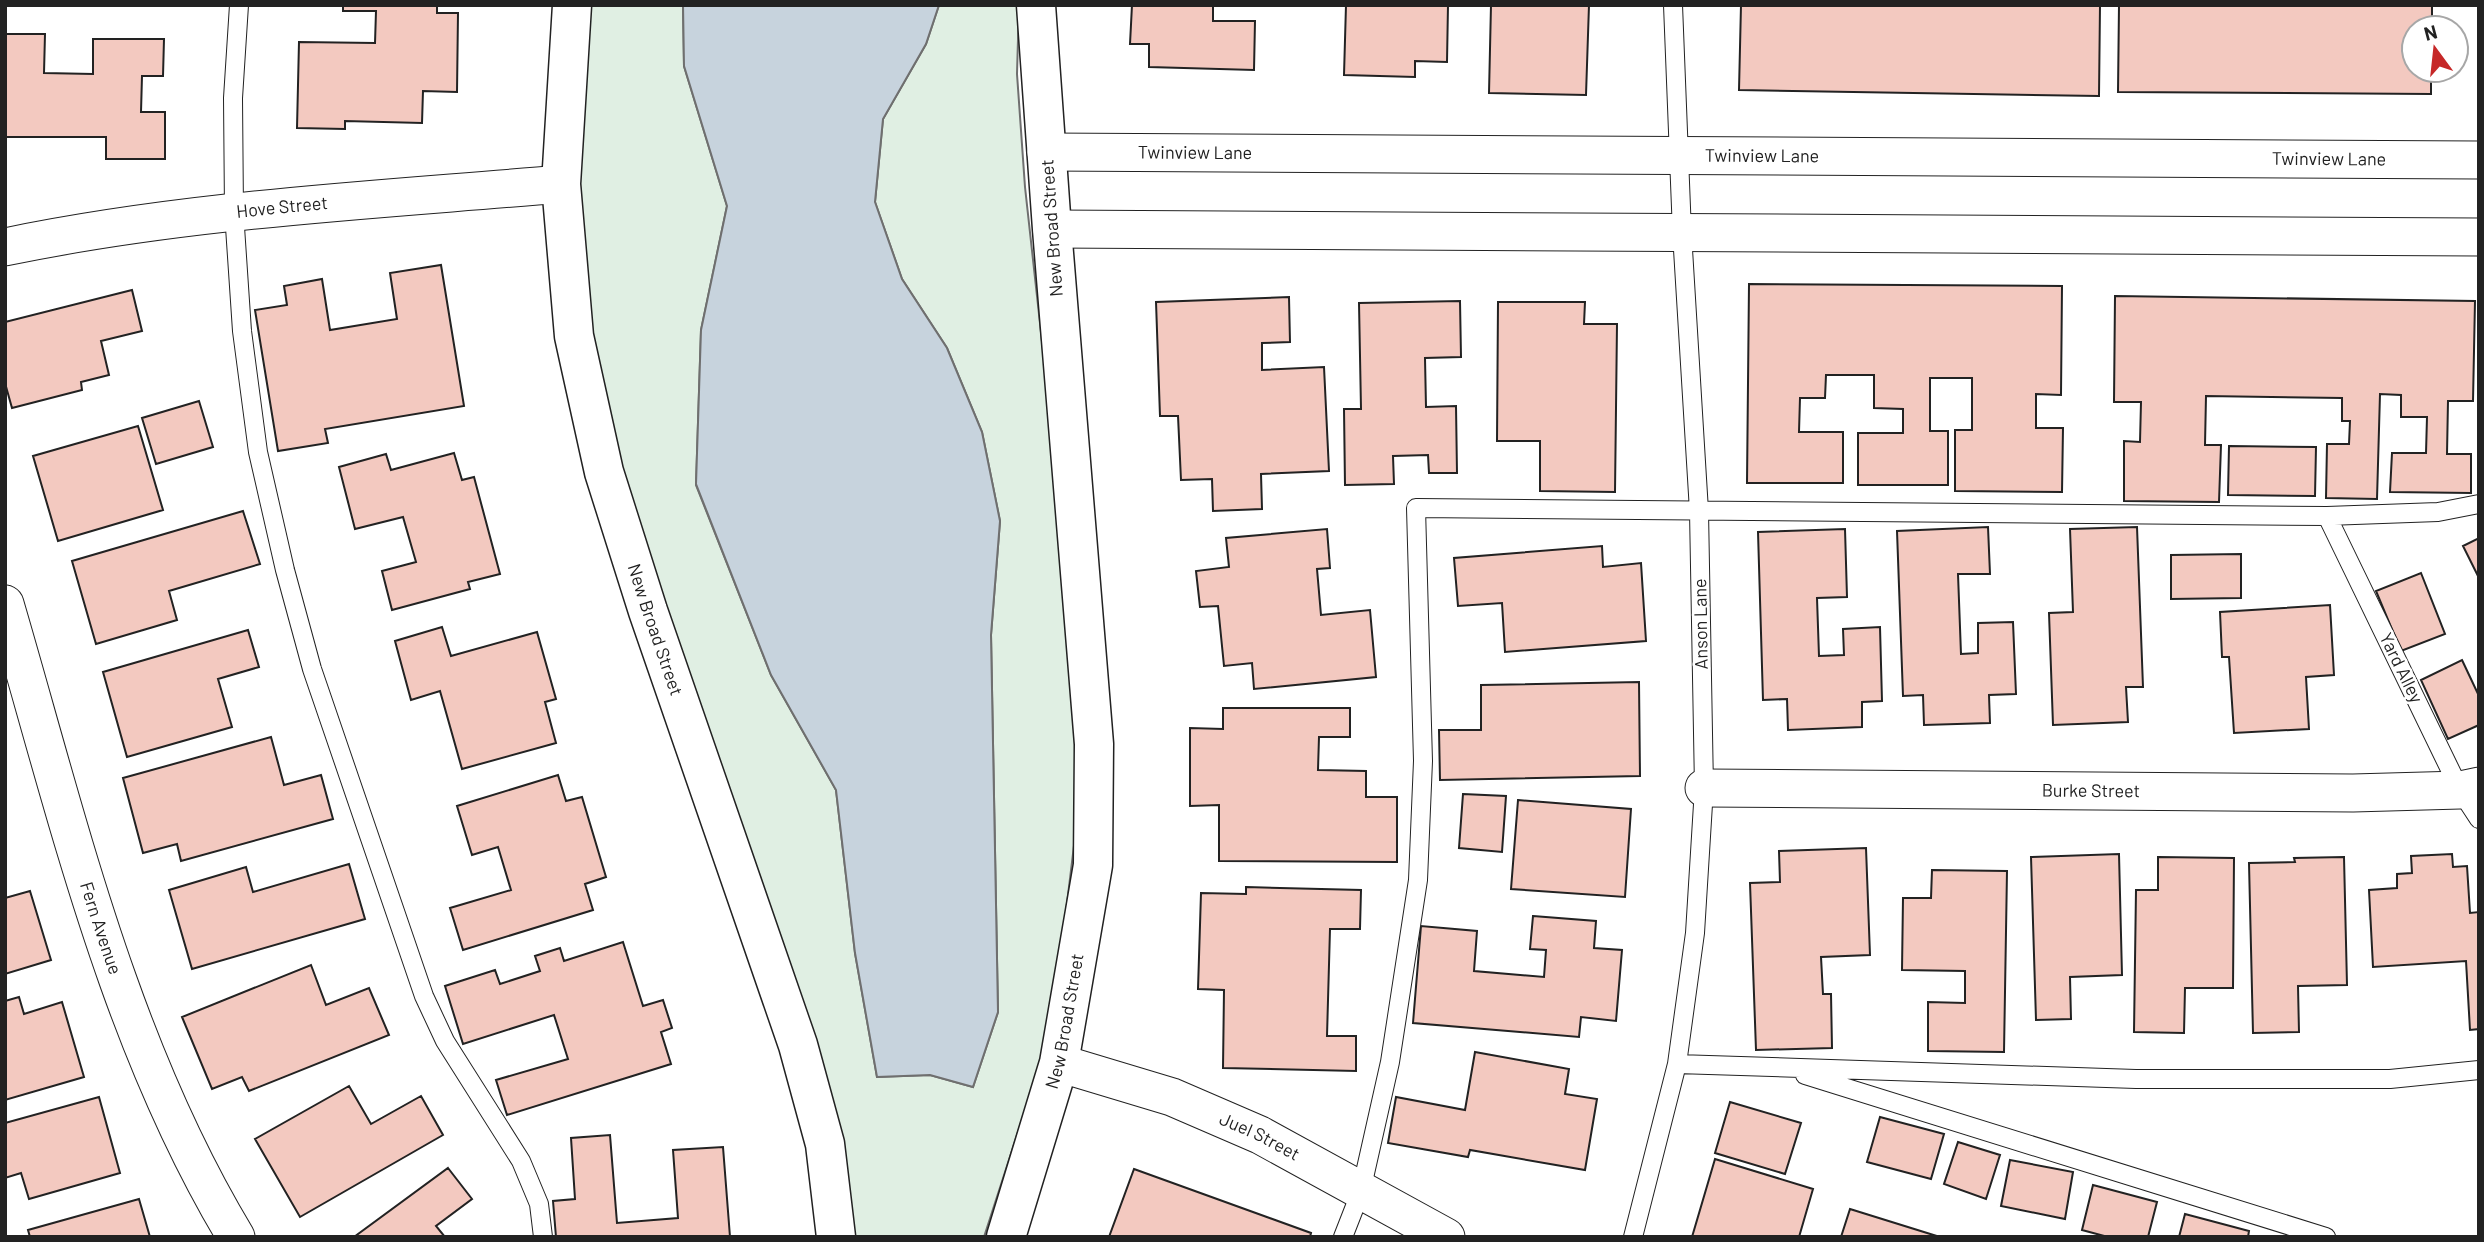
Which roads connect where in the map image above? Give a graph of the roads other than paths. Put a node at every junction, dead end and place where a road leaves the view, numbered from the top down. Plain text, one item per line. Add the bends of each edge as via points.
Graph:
1 (239, 5) edge
2 (572, 5) edge
3 (1036, 5) edge
4 (1673, 5) edge
5 (1046, 152) junction
6 (1679, 155) junction
7 (2479, 160) edge
8 (561, 184) junction
9 (234, 212) junction
10 (1052, 229) junction
11 (1682, 233) junction
12 (2479, 237) edge
13 (5, 247) edge
14 (2479, 504) edge
15 (1699, 511) junction
16 (2327, 516) junction
17 (5, 604) edge
18 (1704, 788) junction
19 (2473, 798) edge
20 (1059, 1063) junction
21 (1677, 1064) junction
22 (1782, 1068) junction
23 (2479, 1070) edge
24 (1361, 1191) junction
25 (236, 1237) edge
26 (543, 1237) edge
27 (836, 1237) edge
28 (1006, 1237) edge
29 (1343, 1237) edge
30 (1446, 1237) edge
31 (1633, 1237) edge
32 (2326, 1237) edge

1 - 9 lane via 233,98
2 - 8 street, New Broad Street
3 - 5 street, New Broad Street
4 - 6 lane, Anson Lane
5 - 6 street, Twinview Lane
5 - 10 street, New Broad Street
6 - 7 street, Twinview Lane
6 - 11 lane, Anson Lane
8 - 9 street, Hove Street
8 - 27 street, New Broad Street via 574,336 604,472 798,1045 825,1144
9 - 13 street, Hove Street via 85,230
9 - 26 lane via 242,331 258,452 312,669 424,996 445,1041 522,1161 538,1204
10 - 11 street
10 - 20 street, New Broad Street via 1094,744 1093,865
11 - 12 street
11 - 15 lane, Anson Lane
14 - 16 lane via 2438,512
15 - 16 lane
15 - 18 lane, Anson Lane
15 - 24 lane via 1416,508 1423,761 1418,880 1390,1062
16 - 19 lane, Yard Alley
17 - 25 street, Fern Avenue via 109,956 149,1063
18 - 19 street, Burke Street
18 - 21 lane, Anson Lane via 1695,933
20 - 24 street, Juel Street via 1172,1097 1260,1135
20 - 28 street, New Broad Street
21 - 22 lane
21 - 31 lane, Anson Lane
22 - 23 lane via 2136,1079 2390,1079
22 - 32 lane
24 - 29 lane
24 - 30 street, Juel Street

